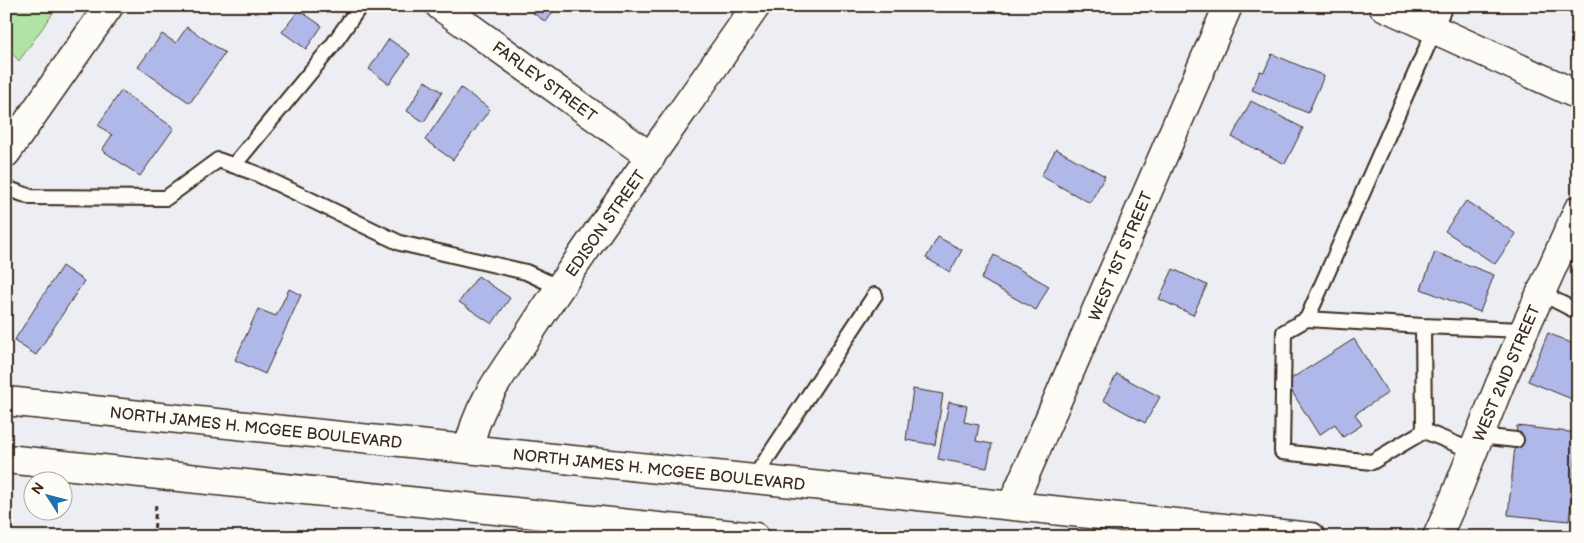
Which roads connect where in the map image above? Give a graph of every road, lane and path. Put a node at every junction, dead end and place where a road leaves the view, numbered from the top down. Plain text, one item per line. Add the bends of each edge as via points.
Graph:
1 (109, 6) edge
2 (360, 6) edge
3 (440, 6) edge
4 (756, 6) edge
5 (1228, 6) edge
6 (1383, 6) edge
7 (1440, 18) edge
8 (1578, 95) edge
9 (6, 153) edge
10 (651, 157) junction
11 (234, 165) junction
12 (6, 188) edge
13 (1578, 210) edge
14 (560, 288) junction
15 (1541, 292) junction
16 (875, 295) dead end
17 (1578, 312) edge
18 (1307, 320) junction
19 (1423, 326) junction
20 (1524, 330) junction
21 (6, 401) edge
22 (1424, 431) junction
23 (1516, 440) dead end
24 (1476, 443) junction
25 (469, 449) junction
26 (6, 459) edge
27 (157, 474) junction
28 (754, 478) junction
29 (1012, 505) junction
30 (568, 527) edge
31 (154, 537) edge
32 (755, 537) edge
33 (1311, 537) edge
34 (1437, 537) edge

1 - 9 street
2 - 11 lane via 332,46
3 - 10 street, FARLEY STREET
4 - 10 street, EDISON STREET
5 - 29 street, WEST 1ST STREET
6 - 7 street
7 - 8 street
7 - 18 lane
10 - 14 street, EDISON STREET
11 - 12 lane via 218,160 166,198 31,197
11 - 14 lane via 400,244 526,272
13 - 15 street, WEST 2ND STREET
14 - 25 street, EDISON STREET via 482,408
15 - 17 lane
15 - 20 street, WEST 2ND STREET
16 - 28 lane
18 - 19 lane
18 - 22 lane via 1284,332 1282,452 1372,462
19 - 20 lane
19 - 22 lane
20 - 24 street, WEST 2ND STREET
21 - 25 street, NORTH JAMES H. MCGEE BOULEVARD
22 - 24 lane
23 - 24 lane
24 - 34 street, WEST 2ND STREET
25 - 28 street, NORTH JAMES H. MCGEE BOULEVARD
26 - 27 street
27 - 30 street
27 - 31 path
28 - 29 street, NORTH JAMES H. MCGEE BOULEVARD
29 - 33 street, NORTH JAMES H. MCGEE BOULEVARD
30 - 32 street

